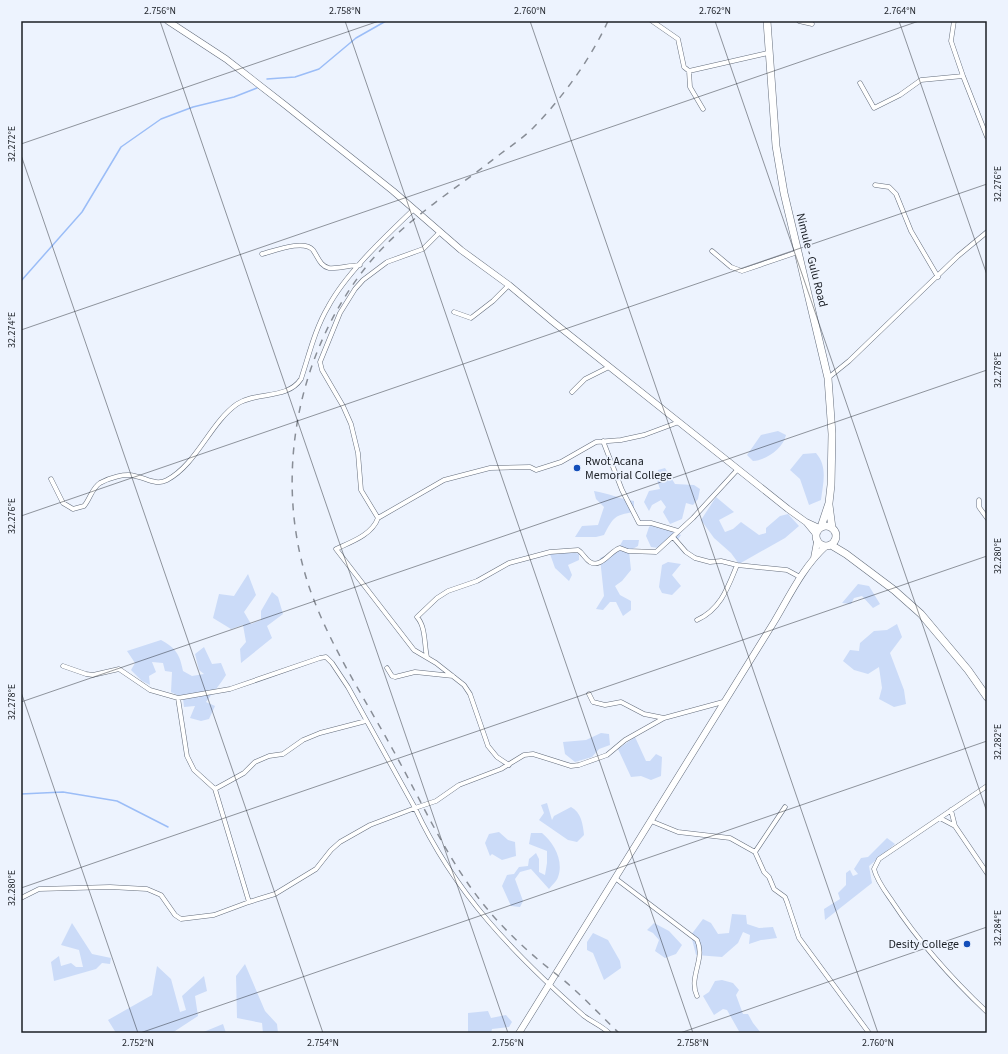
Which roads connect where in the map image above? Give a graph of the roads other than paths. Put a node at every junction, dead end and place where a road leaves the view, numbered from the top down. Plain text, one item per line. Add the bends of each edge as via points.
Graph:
1 (168, 21) edge
2 (652, 21) edge
3 (767, 21) edge
4 (799, 21) edge
5 (954, 21) edge
6 (812, 24) dead end
7 (768, 53) junction
8 (689, 71) junction
9 (963, 76) junction
10 (860, 84) dead end
11 (703, 109) dead end
12 (987, 137) edge
13 (875, 185) dead end
14 (413, 210) junction
15 (440, 232) junction
16 (987, 232) edge
17 (712, 251) dead end
18 (798, 252) junction
19 (262, 254) dead end
20 (361, 264) junction
21 (938, 277) junction
22 (509, 285) junction
23 (454, 312) dead end
24 (609, 367) junction
25 (828, 378) junction
26 (572, 392) dead end
27 (680, 421) junction
28 (603, 441) junction
29 (738, 469) junction
30 (51, 479) dead end
31 (979, 500) dead end
32 (829, 503) junction
33 (378, 518) junction
34 (987, 518) edge
35 (832, 528) junction
36 (819, 530) junction
37 (678, 531) junction
38 (673, 537) junction
39 (836, 538) junction
40 (817, 542) junction
41 (828, 546) junction
42 (846, 554) junction
43 (814, 558) junction
44 (738, 565) junction
45 (800, 577) junction
46 (698, 620) dead end
47 (426, 657) junction
48 (62, 666) dead end
49 (387, 668) dead end
50 (453, 676) junction
51 (589, 694) dead end
52 (987, 696) edge
53 (178, 698) junction
54 (723, 702) junction
55 (664, 718) junction
56 (366, 721) junction
57 (509, 765) junction
58 (987, 786) edge
59 (214, 789) junction
60 (785, 807) dead end
61 (415, 808) junction
62 (951, 810) junction
63 (940, 818) junction
64 (651, 821) junction
65 (955, 826) junction
66 (755, 852) junction
67 (987, 873) edge
68 (615, 878) junction
69 (21, 898) edge
70 (249, 902) junction
71 (549, 983) junction
72 (697, 996) dead end
73 (987, 1012) edge
74 (519, 1033) edge
75 (609, 1033) edge
76 (869, 1033) edge

1 - 14 main road via 226,58 393,191
2 - 8 street via 678,38 684,67
3 - 7 main road, Nimule - Gulu Road
4 - 6 street
5 - 9 street via 951,41
7 - 8 street
7 - 18 main road, Nimule - Gulu Road via 776,146
8 - 11 street via 690,87
9 - 10 street via 921,80 874,108
9 - 12 street
13 - 21 street via 889,187 896,194 911,230
14 - 15 main road
14 - 20 street
15 - 22 main road
15 - 33 street via 423,249 387,262 359,285 340,313 320,362 351,424 358,453 361,490
16 - 21 street
17 - 18 street via 731,267 742,271
18 - 25 main road, Nimule - Gulu Road
19 - 20 street via 304,246 310,248 323,265 329,268
20 - 30 street via 328,307 297,385 284,392 239,403 218,423 210,436 175,475 156,483 134,475 112,478 99,484 84,506 73,509 63,503
21 - 25 street
22 - 23 street via 470,318
22 - 24 main road
24 - 26 street via 585,379
24 - 27 main road
25 - 32 main road, Nimule - Gulu Road via 832,434
27 - 28 street via 644,435
27 - 29 main road
28 - 33 street via 589,445 548,468 490,468 444,480
28 - 37 street via 622,490 639,523 651,523
29 - 36 main road
29 - 37 street
31 - 34 street via 979,507
32 - 35 main road, Nimule - Gulu Road
32 - 36 main road, Nimule - Gulu Road
33 - 47 street via 368,533 336,549 355,577 414,650
35 - 36 main road via 828,526
35 - 39 main road
36 - 40 main road
37 - 38 street
38 - 44 street via 695,558
38 - 47 street via 656,552 618,549 597,563 590,562 578,550 533,556 509,562 477,581 448,591 417,617 424,631
39 - 41 main road
39 - 42 main road
40 - 41 main road
40 - 43 main road
41 - 42 main road
41 - 43 main road
42 - 52 main road via 894,590 920,614
43 - 45 main road
44 - 45 street via 786,570
44 - 46 street via 724,596 711,611
45 - 54 main road
47 - 50 street
48 - 53 street via 93,675 119,669 150,690
49 - 50 street via 395,677 415,672
50 - 57 street via 467,688 488,746 497,757
51 - 55 street via 594,702 608,705 621,702 644,714
53 - 56 street via 230,689 326,657 348,687
53 - 59 street via 190,764
54 - 55 street
54 - 64 main road
55 - 57 street via 625,740 607,755 579,765 571,766 530,754
56 - 59 street via 308,738 283,754 255,762 244,773
56 - 61 street
57 - 61 street via 466,782 436,801
58 - 62 street
59 - 70 street
60 - 66 street
61 - 70 street via 376,822 356,833 336,845 312,872 275,894
61 - 71 street via 441,857 477,908 496,932
62 - 63 street
62 - 65 street
63 - 65 street
63 - 73 street via 880,860 875,865 875,874 921,943
64 - 66 street via 678,832 730,838
64 - 68 main road
65 - 67 street
66 - 76 street via 774,890 787,902 799,938
68 - 71 main road
68 - 72 street via 697,940 700,953 694,984
69 - 70 street via 39,889 148,889 161,895 175,915 184,920 214,915
71 - 74 main road
71 - 75 street via 585,1017

